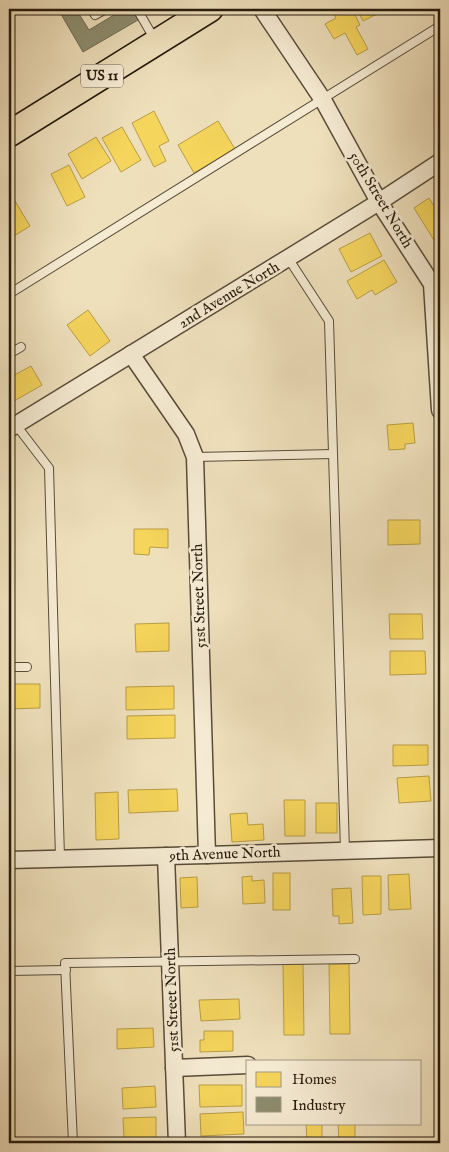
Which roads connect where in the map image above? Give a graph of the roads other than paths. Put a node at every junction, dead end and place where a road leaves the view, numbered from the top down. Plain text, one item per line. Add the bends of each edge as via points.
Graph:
1 (91, 9) edge
2 (106, 9) edge
3 (137, 9) edge
4 (210, 9) edge
5 (262, 9) edge
6 (440, 26) edge
7 (156, 42) junction
8 (323, 100) junction
9 (9, 134) edge
10 (440, 162) edge
11 (380, 202) junction
12 (288, 258) junction
13 (436, 282) edge
14 (9, 294) edge
15 (21, 347) dead end
16 (9, 354) edge
17 (131, 354) junction
18 (440, 410) edge
19 (12, 427) edge
20 (333, 454) junction
21 (195, 457) junction
22 (9, 667) edge
23 (27, 667) dead end
24 (440, 848) edge
25 (345, 851) junction
26 (206, 855) junction
27 (166, 856) junction
28 (60, 858) junction
29 (9, 860) edge
30 (354, 958) dead end
31 (170, 960) junction
32 (66, 970) junction
33 (9, 971) edge
34 (246, 1065) edge
35 (174, 1068) junction
36 (73, 1143) edge
37 (177, 1143) edge

1 - 2 lane via 95,15
3 - 7 lane
4 - 7 main road, US 11
5 - 8 street, 50th Street North
6 - 8 lane
7 - 9 main road, US 11
8 - 11 street, 50th Street North
8 - 14 lane
10 - 11 street, 2nd Avenue North
11 - 12 street, 2nd Avenue North
11 - 13 street, 50th Street North
12 - 17 street, 2nd Avenue North
12 - 20 lane via 328,321
13 - 18 street, 50th Street North
15 - 16 lane
17 - 19 street, 2nd Avenue North
17 - 21 street, 51st Street North via 186,434
19 - 28 lane via 49,468
20 - 21 lane
20 - 25 lane
21 - 26 street, 51st Street North
22 - 23 lane
24 - 25 street, 9th Avenue North
25 - 26 street, 9th Avenue North
26 - 27 street, 9th Avenue North
27 - 28 street, 9th Avenue North
27 - 31 street, 51st Street North
28 - 29 street, 9th Avenue North
30 - 31 lane
31 - 32 lane via 65,962
31 - 35 street, 51st Street North
32 - 33 lane
32 - 36 lane
34 - 35 street
35 - 37 street, 51st Street North

